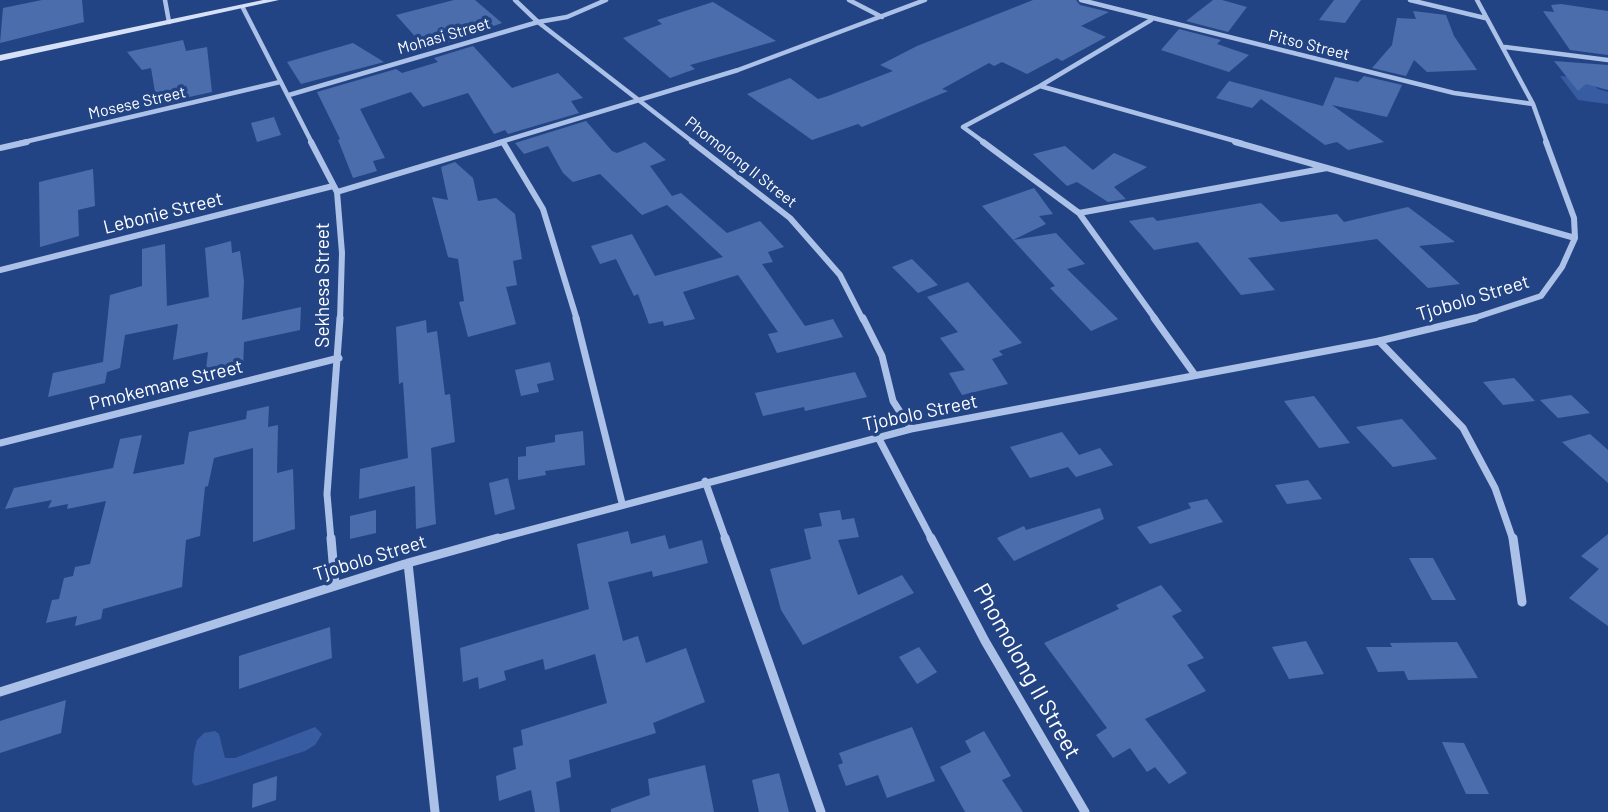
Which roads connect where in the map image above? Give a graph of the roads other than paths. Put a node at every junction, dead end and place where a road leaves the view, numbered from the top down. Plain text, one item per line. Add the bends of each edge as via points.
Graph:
1 (165, 0) edge
2 (275, 0) edge
3 (515, 0) edge
4 (606, 0) edge
5 (849, 0) edge
6 (925, 0) edge
7 (1081, 0) edge
8 (1410, 0) edge
9 (1477, 0) edge
10 (243, 8) junction
11 (882, 17) junction
12 (1485, 18) junction
13 (1151, 20) junction
14 (169, 22) junction
15 (538, 22) junction
16 (1506, 47) junction
17 (0, 58) edge
18 (1608, 60) edge
19 (280, 82) junction
20 (1040, 86) junction
21 (289, 95) junction
22 (638, 100) junction
23 (1532, 104) junction
24 (503, 142) junction
25 (0, 149) edge
26 (1331, 167) junction
27 (335, 189) junction
28 (1079, 214) junction
29 (1576, 238) junction
30 (0, 270) edge
31 (1379, 341) junction
32 (339, 358) junction
33 (1195, 375) junction
34 (911, 429) junction
35 (878, 437) junction
36 (0, 443) edge
37 (705, 481) junction
38 (622, 503) junction
39 (408, 563) junction
40 (335, 585) junction
41 (1522, 602) dead end
42 (0, 692) edge
43 (435, 812) edge
44 (821, 812) edge
45 (1085, 812) edge

1 - 14 street
2 - 10 street
3 - 15 street, Phomolong II Street
4 - 15 street, Mohasi Street via 567,17
5 - 11 street
6 - 11 street, Lebonie Street
7 - 13 street, Pitso Street
8 - 12 street
9 - 12 street
10 - 14 street
10 - 19 street, Sekhesa Street
11 - 22 street, Lebonie Street via 738,70
12 - 16 street
13 - 20 street
13 - 23 street, Pitso Street via 1454,93
14 - 17 street
15 - 21 street, Mohasi Street
15 - 22 street, Phomolong II Street
16 - 18 street
16 - 23 street
19 - 21 street, Sekhesa Street
19 - 25 street, Mosese Street
20 - 26 street
20 - 28 street via 963,127
21 - 27 street, Sekhesa Street
22 - 24 street, Lebonie Street
22 - 34 street, Phomolong II Street via 790,218 841,275 882,355 893,401
23 - 29 street via 1574,218
24 - 27 street, Lebonie Street
24 - 38 street via 546,218 589,362
26 - 28 street
26 - 29 street
27 - 30 street, Lebonie Street
27 - 32 street, Sekhesa Street via 342,253
28 - 33 street
29 - 31 street, Tjobolo Street via 1541,296 1477,318
31 - 33 street, Tjobolo Street
31 - 41 street via 1463,428 1495,488 1514,542
32 - 36 street, Pmokemane Street
32 - 40 street, Sekhesa Street via 327,494
33 - 34 street, Tjobolo Street
34 - 35 street, Tjobolo Street
35 - 37 street, Tjobolo Street
35 - 45 street, Phomolong II Street via 985,641
37 - 38 street, Tjobolo Street
37 - 44 street
38 - 39 street, Tjobolo Street
39 - 40 street, Tjobolo Street
39 - 43 street
40 - 42 street, Tjobolo Street

